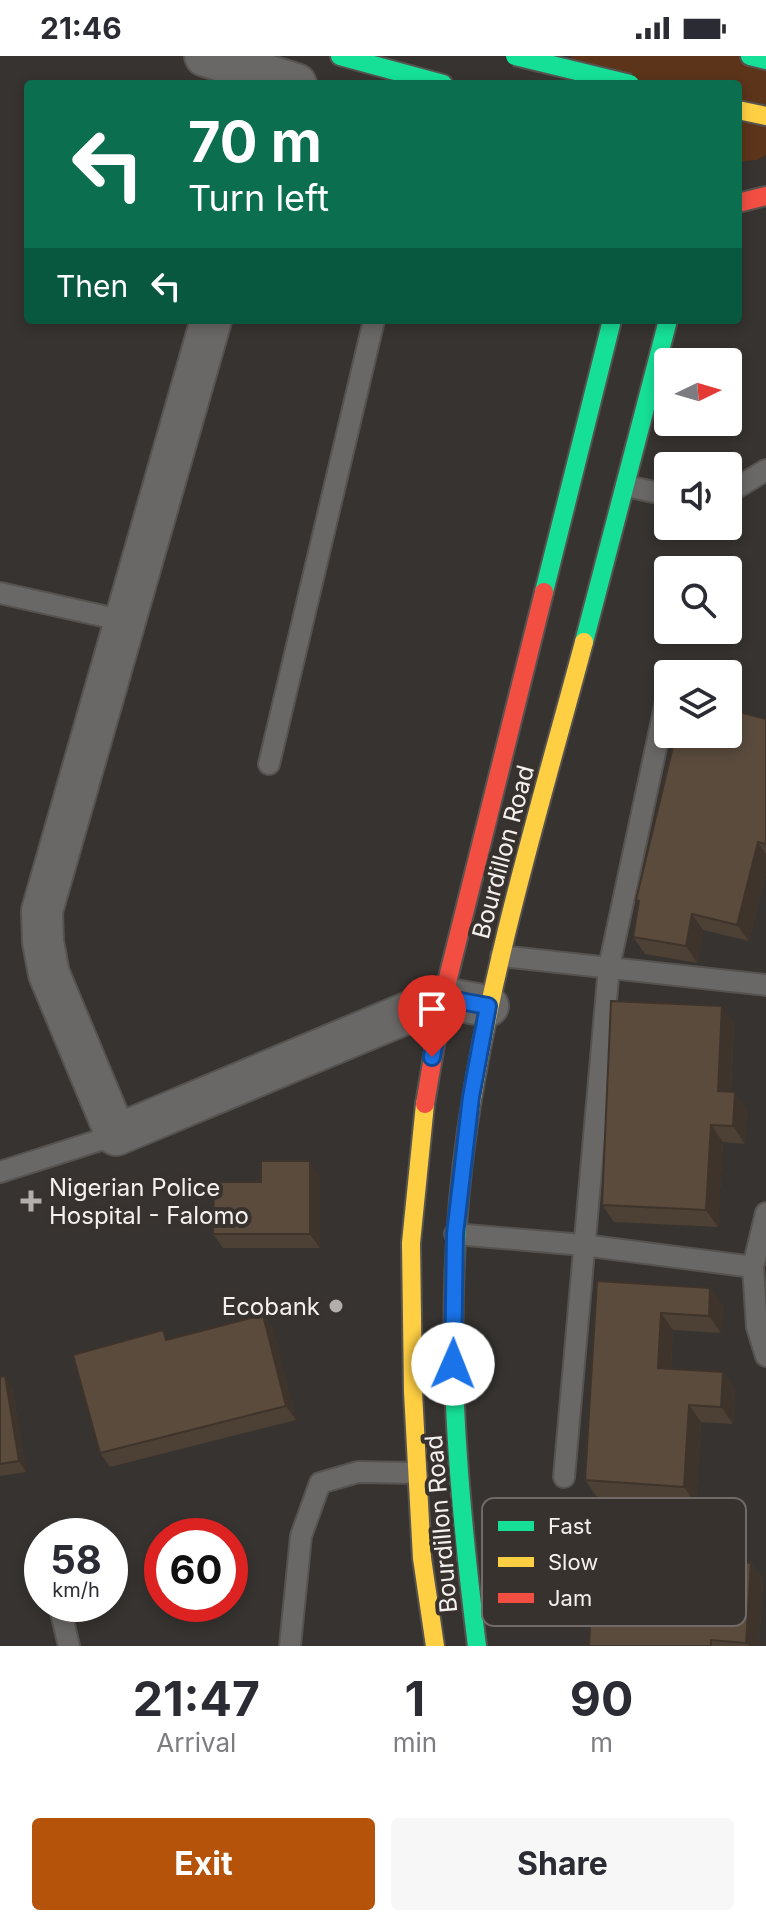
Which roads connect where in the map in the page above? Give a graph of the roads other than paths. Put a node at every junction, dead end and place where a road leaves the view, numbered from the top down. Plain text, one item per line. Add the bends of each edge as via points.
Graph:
1 (205, 56) edge
2 (340, 56) edge
3 (515, 56) edge
4 (535, 56) edge
5 (750, 56) edge
6 (766, 60) edge
7 (276, 80) edge
8 (428, 80) edge
9 (542, 80) edge
10 (614, 80) edge
11 (742, 111) edge
12 (766, 116) edge
13 (766, 196) edge
14 (742, 202) edge
15 (210, 324) edge
16 (373, 324) edge
17 (611, 324) edge
18 (667, 324) edge
19 (766, 470) edge
20 (742, 485) edge
21 (626, 486) junction
22 (654, 492) edge
23 (0, 593) edge
24 (125, 621) junction
25 (656, 748) edge
26 (269, 764) dead end
27 (501, 956) junction
28 (609, 967) junction
29 (766, 985) edge
30 (443, 998) junction
31 (488, 1006) junction
32 (116, 1135) junction
33 (0, 1172) edge
34 (766, 1213) edge
35 (455, 1234) junction
36 (583, 1245) junction
37 (753, 1267) junction
38 (766, 1356) edge
39 (417, 1473) junction
40 (564, 1477) dead end
41 (63, 1622) edge
42 (69, 1646) edge
43 (290, 1646) edge
44 (435, 1646) edge
45 (477, 1646) edge

1 - 7 street
2 - 8 main road
3 - 10 main road, bridge
4 - 9 main road
5 - 6 main road
11 - 12 main road
13 - 14 main road
15 - 24 street
16 - 26 lane
17 - 30 main road, Bourdillon Road
18 - 21 main road, Bourdillon Road
19 - 20 lane
21 - 22 lane
21 - 27 main road, Bourdillon Road
23 - 24 lane
24 - 32 street via 42,911 49,974
25 - 28 lane
27 - 28 lane
27 - 31 main road, Bourdillon Road
28 - 29 lane
28 - 36 lane
30 - 31 street
30 - 32 street
30 - 39 main road, Bourdillon Road via 427,1086 411,1243
31 - 35 main road, Bourdillon Road
32 - 33 lane
34 - 37 lane
35 - 36 lane
35 - 45 main road, Bourdillon Road via 459,1496
36 - 37 lane
36 - 40 lane
37 - 38 lane via 757,1327
39 - 43 lane via 358,1472 320,1483 301,1536
39 - 44 main road, Bourdillon Road
41 - 42 lane

